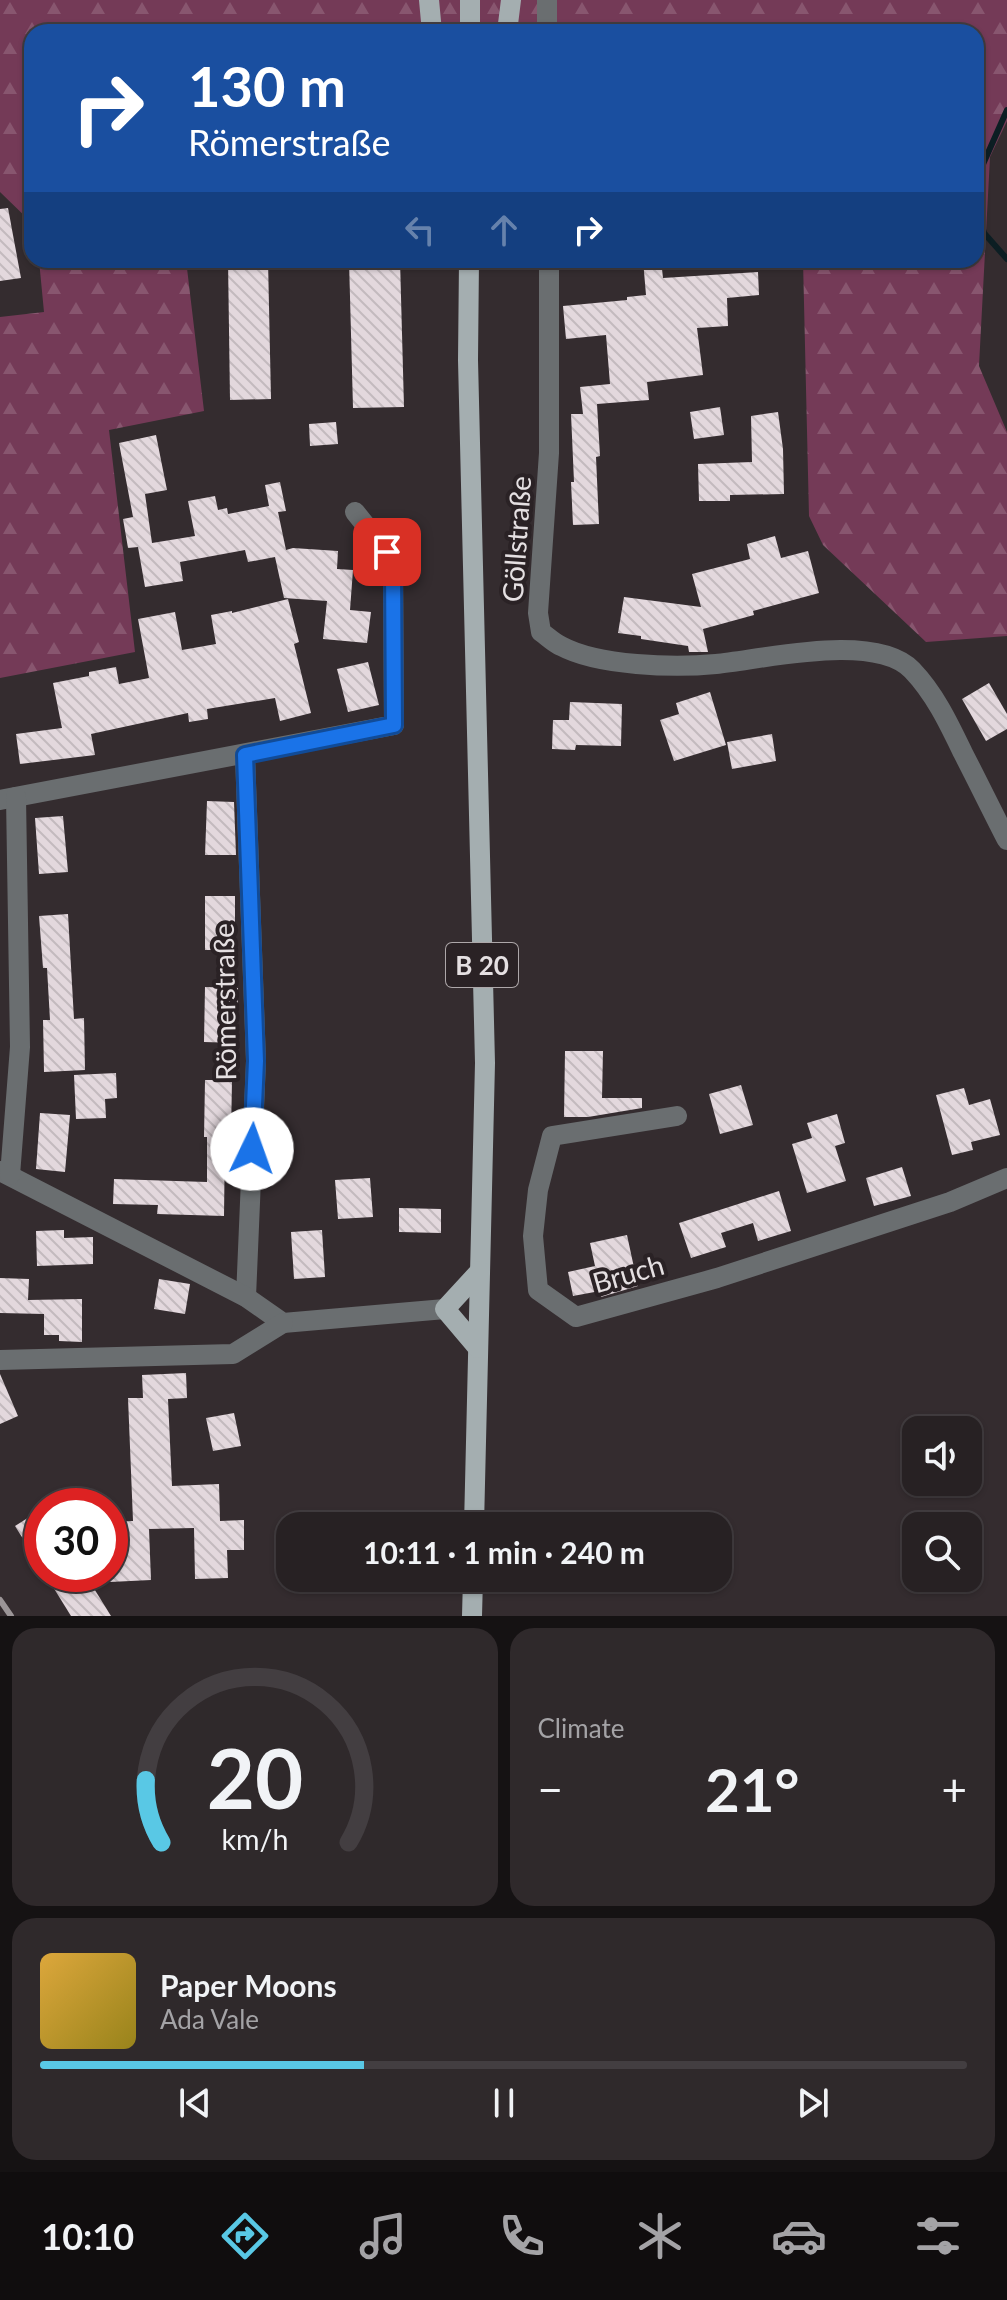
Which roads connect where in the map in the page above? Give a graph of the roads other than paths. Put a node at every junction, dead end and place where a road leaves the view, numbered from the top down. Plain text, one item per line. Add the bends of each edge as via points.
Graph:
1 (429, 0) edge
2 (470, 0) edge
3 (511, 0) edge
4 (547, 0) edge
5 (431, 24) edge
6 (470, 24) edge
7 (508, 24) edge
8 (547, 24) edge
9 (458, 268) edge
10 (469, 268) edge
11 (479, 268) edge
12 (549, 268) edge
13 (468, 360) junction
14 (355, 512) dead end
15 (245, 755) junction
16 (8, 798) edge
17 (1007, 840) edge
18 (677, 1116) dead end
19 (5, 1173) edge
20 (1007, 1178) edge
21 (480, 1271) junction
22 (246, 1297) junction
23 (445, 1309) junction
24 (283, 1323) junction
25 (478, 1348) junction
26 (0, 1360) edge
27 (474, 1512) edge
28 (473, 1592) edge
29 (472, 1616) edge

1 - 5 main road
2 - 6 main road
3 - 7 main road
4 - 8 street
9 - 13 main road
10 - 13 main road, B 20
11 - 13 main road
12 - 17 street, Göllstraße via 549,453 541,632 559,646 588,656 664,667 811,652 885,655 910,668 941,708
13 - 21 main road, B 20 via 485,1063
14 - 15 street via 393,567 394,725
15 - 16 street
15 - 22 street, Römerstraße via 256,1061
16 - 19 street via 20,1047
18 - 20 street, Bruch via 552,1136 533,1236 538,1290 576,1317 746,1268 950,1202
19 - 22 street
21 - 23 main road
21 - 25 main road, B 20
22 - 24 street
23 - 24 street
23 - 25 main road
24 - 26 street via 233,1354
25 - 27 main road, B 20
28 - 29 main road

